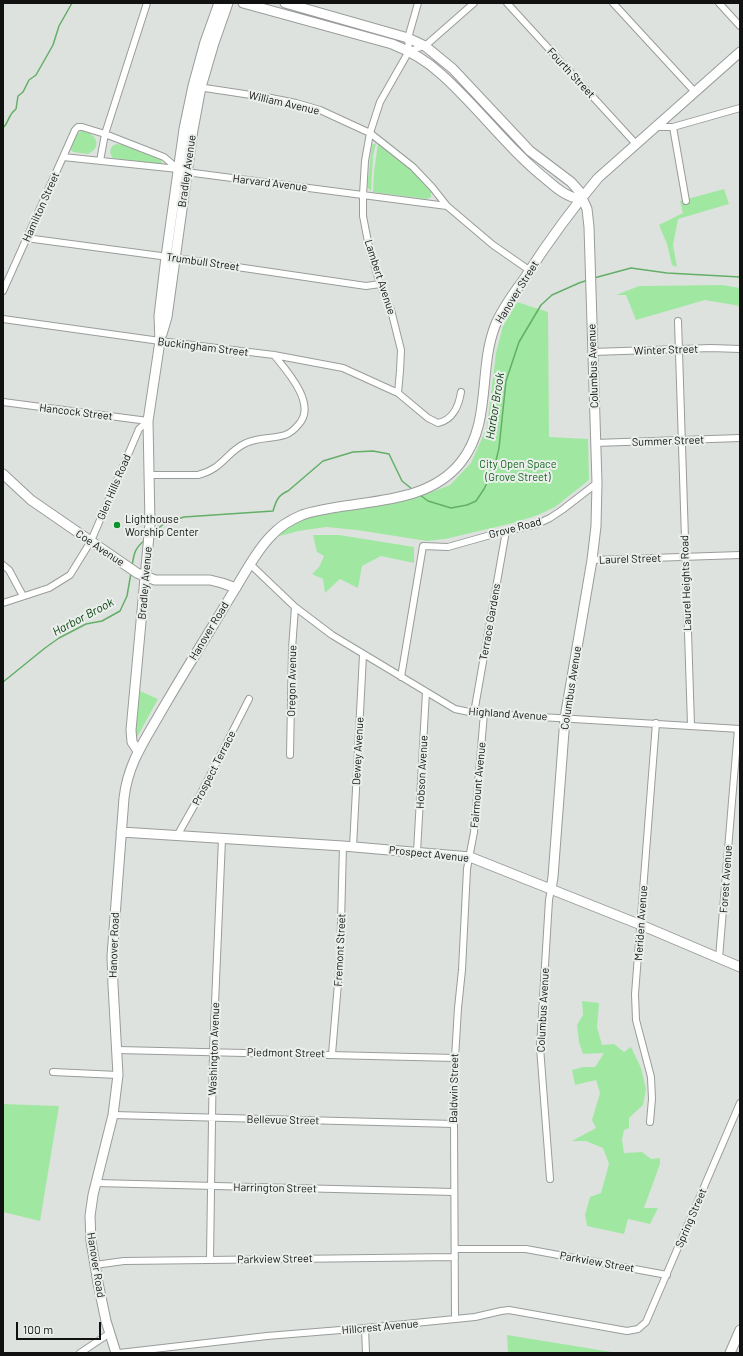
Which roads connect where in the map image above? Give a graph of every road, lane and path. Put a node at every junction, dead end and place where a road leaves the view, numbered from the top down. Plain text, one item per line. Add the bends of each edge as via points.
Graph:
1 (147, 3) edge
2 (219, 3) edge
3 (228, 3) edge
4 (243, 3) edge
5 (418, 3) edge
6 (474, 3) edge
7 (507, 3) edge
8 (613, 3) edge
9 (719, 3) edge
10 (289, 4) edge
11 (290, 16) junction
12 (347, 20) junction
13 (740, 26) edge
14 (345, 31) junction
15 (408, 38) junction
16 (425, 46) junction
17 (409, 51) junction
18 (740, 52) edge
19 (197, 87) junction
20 (695, 92) junction
21 (740, 108) edge
22 (494, 111) junction
23 (484, 119) junction
24 (655, 127) junction
25 (673, 127) junction
26 (370, 132) junction
27 (105, 134) junction
28 (636, 144) junction
29 (532, 152) junction
30 (63, 157) junction
31 (523, 159) junction
32 (100, 161) junction
33 (182, 171) junction
34 (363, 195) junction
35 (582, 198) junction
36 (686, 201) dead end
37 (447, 206) junction
38 (26, 238) junction
39 (166, 257) junction
40 (176, 258) junction
41 (529, 270) junction
42 (380, 284) junction
43 (3, 291) edge
44 (3, 319) edge
45 (678, 320) dead end
46 (160, 341) junction
47 (679, 349) junction
48 (740, 349) edge
49 (592, 352) junction
50 (274, 355) junction
51 (461, 392) dead end
52 (398, 393) junction
53 (3, 402) edge
54 (148, 421) junction
55 (740, 438) edge
56 (682, 440) junction
57 (595, 443) junction
58 (3, 474) edge
59 (150, 475) junction
60 (597, 483) junction
61 (506, 531) junction
62 (91, 541) junction
63 (740, 555) edge
64 (685, 557) junction
65 (592, 560) junction
66 (3, 564) edge
67 (250, 564) junction
68 (141, 575) junction
69 (236, 588) junction
70 (23, 596) junction
71 (3, 602) edge
72 (295, 607) junction
73 (363, 655) junction
74 (401, 677) junction
75 (426, 692) junction
76 (249, 699) dead end
77 (474, 713) junction
78 (484, 713) junction
79 (565, 718) junction
80 (656, 723) junction
81 (691, 725) junction
82 (739, 729) edge
83 (138, 751) junction
84 (290, 755) dead end
85 (121, 832) junction
86 (177, 836) junction
87 (222, 839) junction
88 (348, 846) junction
89 (417, 852) junction
90 (470, 857) junction
91 (551, 889) junction
92 (641, 925) junction
93 (720, 958) junction
94 (740, 967) edge
95 (118, 1050) junction
96 (213, 1051) junction
97 (332, 1054) junction
98 (455, 1058) junction
99 (53, 1072) dead end
100 (118, 1074) junction
101 (740, 1103) edge
102 (112, 1116) junction
103 (212, 1118) junction
104 (650, 1122) dead end
105 (454, 1124) junction
106 (550, 1179) dead end
107 (96, 1183) junction
108 (211, 1186) junction
109 (454, 1192) junction
110 (455, 1249) junction
111 (455, 1257) junction
112 (210, 1259) junction
113 (95, 1265) junction
114 (667, 1275) junction
115 (455, 1319) junction
116 (365, 1328) junction
117 (638, 1329) joint
118 (740, 1330) edge
119 (110, 1333) junction
120 (80, 1353) edge
121 (116, 1353) edge
122 (119, 1353) edge
123 (366, 1353) edge
124 (730, 1353) edge

1 - 27 street
2 - 19 street, Bradley Avenue via 205,42
3 - 19 street, Bradley Avenue
4 - 11 street
5 - 15 street
6 - 16 street
7 - 28 street, Fourth Street
8 - 20 street
9 - 13 street
10 - 11 street
10 - 12 street, Columbus Avenue
11 - 14 street
12 - 14 street
12 - 15 street, Columbus Avenue
14 - 17 street
15 - 16 street, Columbus Avenue
15 - 17 street
16 - 17 street
16 - 22 street, Columbus Avenue via 453,69
17 - 23 street via 442,74
17 - 26 street, Lambert Avenue via 380,102
18 - 20 street, Hanover Street
19 - 26 street, William Avenue via 296,103 320,110
19 - 33 street, Bradley Avenue via 193,130
20 - 24 street, Hanover Street
21 - 25 street
22 - 23 street
22 - 29 street, Columbus Avenue
23 - 31 street
24 - 25 street
24 - 28 street, Hanover Street
25 - 36 street
26 - 34 street, Lambert Avenue
26 - 37 street, William Avenue via 414,166
27 - 30 street, Hamilton Street via 78,127
27 - 32 street
27 - 33 street via 164,157
28 - 35 street, Hanover Street via 598,178
29 - 31 street
29 - 35 street, Columbus Avenue via 571,182
30 - 32 street, Harvard Avenue
30 - 38 street, Hamilton Street
31 - 35 street via 564,194
32 - 33 street, Harvard Avenue
33 - 34 street, Harvard Avenue
33 - 39 street, Bradley Avenue
33 - 40 street, Bradley Avenue
34 - 37 street, Harvard Avenue
34 - 42 street, Lambert Avenue via 363,216
35 - 41 street, Hanover Street
35 - 49 street, Columbus Avenue via 588,214
37 - 41 street, William Avenue via 493,245
38 - 39 street, Trumbull Street
38 - 43 street, Hamilton Street
39 - 40 street, Trumbull Street
39 - 46 street, Bradley Avenue via 159,316
40 - 42 street, Trumbull Street via 366,286
40 - 46 street, Bradley Avenue via 167,318
41 - 67 street, Hanover Street via 495,326 479,423 472,445 452,472 432,486 416,492 327,509 291,520 271,536
42 - 52 street, Lambert Avenue via 391,310 401,350
44 - 46 street, Buckingham Street
45 - 47 street, Laurel Heights Road
46 - 50 street, Buckingham Street
46 - 54 street, Bradley Avenue
47 - 48 street, Winter Street
47 - 49 street, Winter Street
47 - 56 street, Laurel Heights Road
49 - 57 street, Columbus Avenue
50 - 52 street, Buckingham Street via 343,368
50 - 59 street via 293,380 303,400 305,407 302,420 297,427 285,435 242,445 221,464 205,473
51 - 52 street, Buckingham Street via 453,414 438,422 428,418
53 - 54 street, Hancock Street
54 - 59 street, Bradley Avenue
54 - 62 street, Glen Hills Road via 140,429
55 - 56 street, Summer Street
56 - 57 street, Summer Street
56 - 64 street, Laurel Heights Road
57 - 60 street, Columbus Avenue
58 - 62 street, Coe Avenue via 31,500
59 - 68 street, Bradley Avenue via 151,508 147,564
60 - 61 street, Grove Road via 550,518 537,524
60 - 65 street, Columbus Avenue
61 - 74 street, Grove Road via 448,547 423,546
61 - 77 street, Terrace Gardens
62 - 68 street, Coe Avenue
62 - 70 street, Glen Hills Road via 70,575 49,588
63 - 64 street, Laurel Street
64 - 65 street, Laurel Street
64 - 81 street, Laurel Heights Road
65 - 79 street, Columbus Avenue
66 - 70 street
67 - 69 street, Hanover Road
67 - 72 street, Highland Avenue
68 - 69 street, Coe Avenue via 159,581 210,580
68 - 83 street, Bradley Avenue via 131,730 132,742
69 - 83 street, Hanover Road
70 - 71 street, Glen Hills Road
72 - 73 street, Highland Avenue via 332,636
72 - 84 street, Oregon Avenue
73 - 74 street, Highland Avenue
73 - 88 street, Dewey Avenue
74 - 75 street, Highland Avenue
75 - 77 street, Highland Avenue via 455,709
75 - 89 street, Hobson Avenue
76 - 86 street, Prospect Terrace
77 - 78 street, Highland Avenue
78 - 79 street, Highland Avenue
78 - 90 street, Fairmount Avenue
79 - 80 street, Highland Avenue
79 - 91 street, Columbus Avenue
80 - 81 street, Highland Avenue
80 - 92 street, Meriden Avenue
81 - 82 street, Highland Avenue
82 - 93 street, Forest Avenue
83 - 85 street, Hanover Road via 126,783
85 - 86 street, Prospect Avenue
85 - 95 street, Hanover Road via 112,956
86 - 87 street, Prospect Avenue
87 - 88 street, Prospect Avenue
87 - 96 street, Washington Avenue
88 - 89 street, Prospect Avenue
88 - 97 street, Fremont Street
89 - 90 street, Prospect Avenue
90 - 91 street, Prospect Avenue
90 - 98 street, Baldwin Street via 466,880
91 - 92 street, Prospect Avenue
91 - 106 street, Columbus Avenue via 540,1047
92 - 93 street, Prospect Avenue
92 - 104 street, Meriden Avenue via 635,1006 636,1020 651,1077
93 - 94 street, Prospect Avenue
95 - 96 street, Piedmont Street
95 - 100 street, Hanover Road
96 - 97 street, Piedmont Street
96 - 103 street, Washington Avenue
97 - 98 street, Piedmont Street
98 - 105 street, Baldwin Street
99 - 100 street
100 - 102 street, Hanover Road
101 - 114 street, Spring Street
102 - 103 street, Bellevue Street
102 - 107 street, Hanover Road
103 - 105 street, Bellevue Street
103 - 108 street, Washington Avenue
105 - 109 street, Baldwin Street
107 - 108 street, Harrington Street
107 - 113 street, Hanover Road via 90,1216
108 - 109 street, Harrington Street
108 - 112 street, Washington Avenue
109 - 110 street, Baldwin Street
110 - 111 street, Baldwin Street
110 - 114 street, Parkview Street via 526,1249
111 - 112 street, Parkview Street
111 - 115 street, Baldwin Street
112 - 113 street, Parkview Street via 124,1261
113 - 119 street, Hanover Road
114 - 117 street, Spring Street via 646,1322
115 - 116 street, Hillcrest Avenue
115 - 117 street, Hillcrest Avenue via 509,1310 627,1331
116 - 122 street, Hillcrest Avenue via 266,1336
116 - 123 street
118 - 124 street
119 - 120 street
119 - 121 street, Hanover Road

